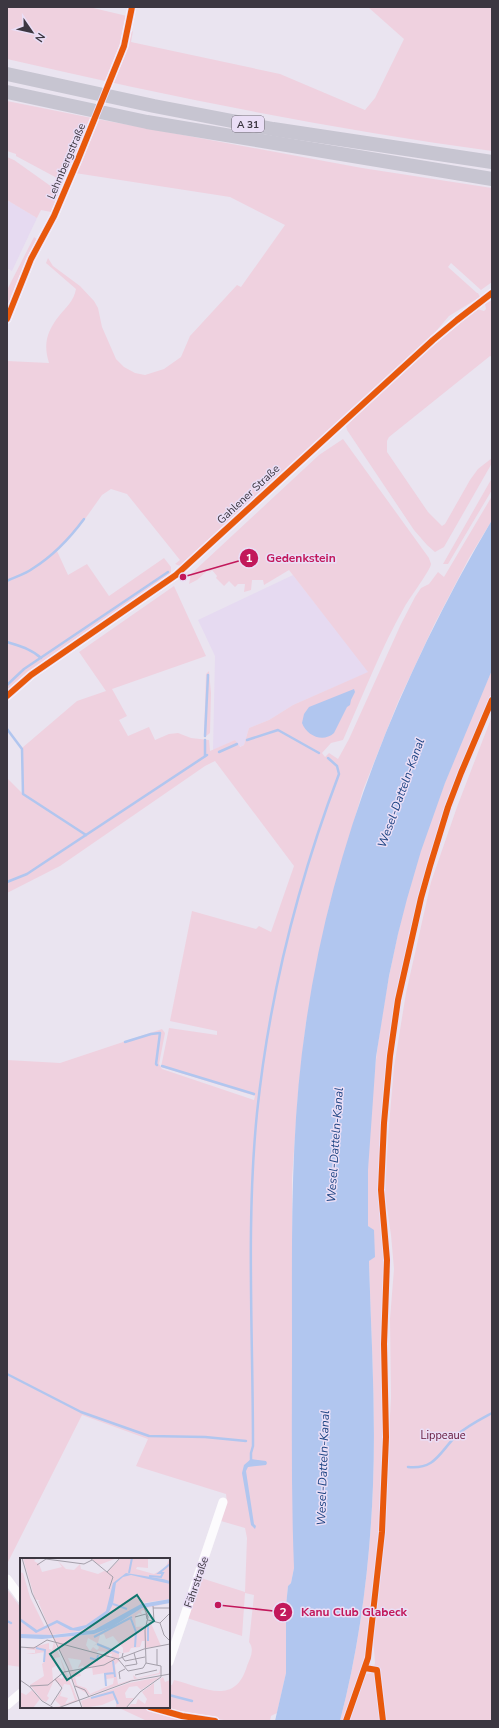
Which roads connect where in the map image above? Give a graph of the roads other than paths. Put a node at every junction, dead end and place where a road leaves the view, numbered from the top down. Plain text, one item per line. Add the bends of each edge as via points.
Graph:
1 (132, 7) edge
2 (7, 74) edge
3 (7, 92) edge
4 (492, 162) edge
5 (492, 179) edge
6 (492, 293) edge
7 (7, 319) edge
8 (7, 696) edge
9 (223, 1502) dead end
10 (7, 1579) edge
11 (20, 1597) edge
12 (170, 1659) edge
13 (20, 1694) edge
14 (7, 1705) edge
15 (154, 1708) edge
16 (215, 1721) edge

1 - 7 street, Lehmbergstraße via 124,46 54,216 31,259
2 - 4 highway, A 31 via 273,129
3 - 5 highway, A 31 via 147,122
6 - 8 street, Gahlener Straße via 433,340 176,575 31,675
9 - 12 street, Fährstraße
10 - 11 street
13 - 14 street
15 - 16 street

